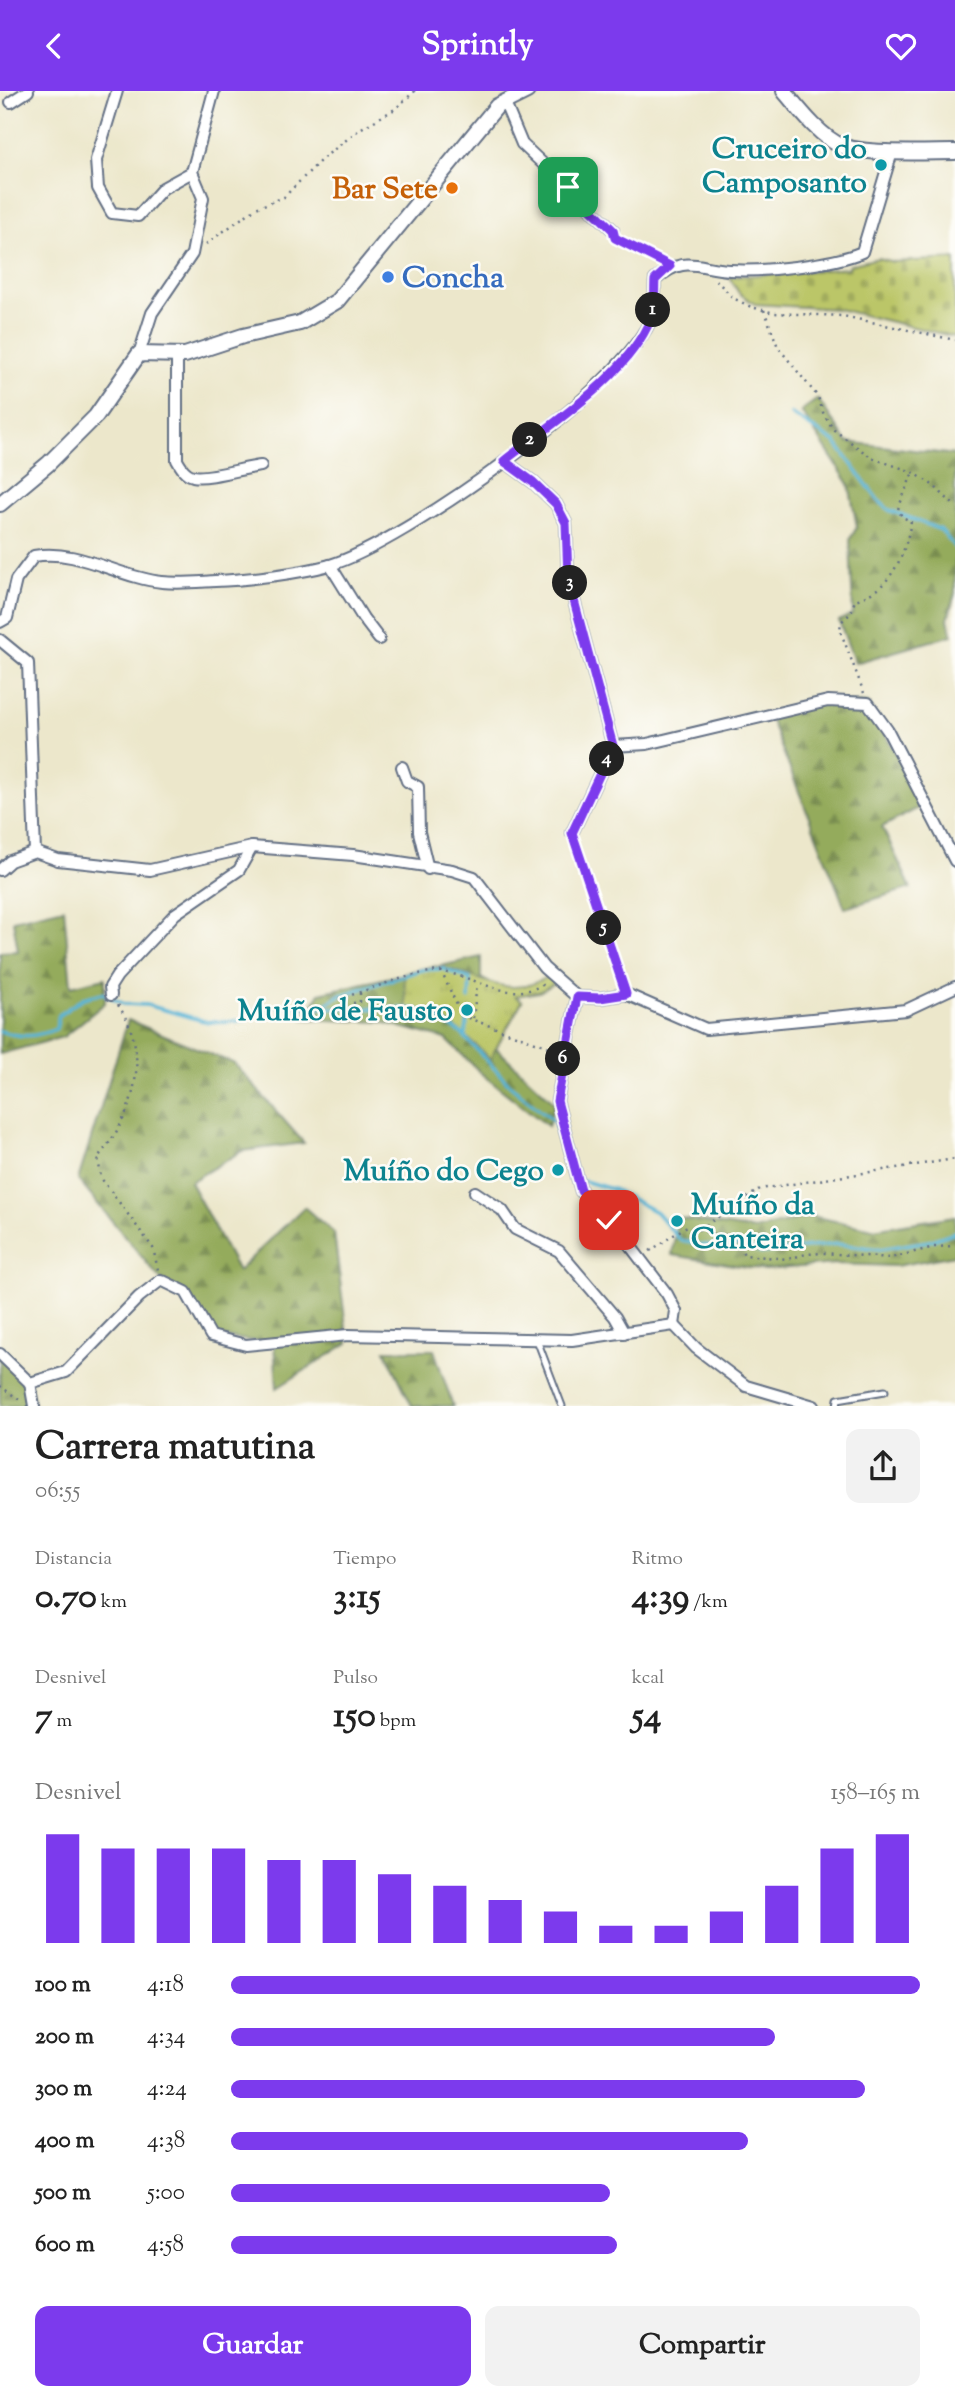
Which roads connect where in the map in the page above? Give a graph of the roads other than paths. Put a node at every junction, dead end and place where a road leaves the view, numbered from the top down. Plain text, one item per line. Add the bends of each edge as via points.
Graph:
1 (28, 91) edge
2 (117, 91) edge
3 (214, 91) edge
4 (527, 91) edge
5 (784, 91) edge
6 (506, 97) edge
7 (11, 101) dead end
8 (892, 152) junction
9 (955, 152) edge
10 (192, 172) junction
11 (613, 230) road end
12 (139, 354) junction
13 (177, 355) junction
14 (504, 461) junction
15 (261, 465) dead end
16 (0, 504) edge
17 (330, 565) junction
18 (0, 622) edge
19 (379, 639) dead end
20 (0, 641) edge
21 (613, 746) junction
22 (402, 767) dead end
23 (572, 833) road end
24 (252, 847) junction
25 (35, 852) junction
26 (955, 861) edge
27 (428, 869) junction
28 (0, 870) edge
29 (955, 987) edge
30 (577, 997) junction
31 (113, 999) road end
32 (475, 1192) dead end
33 (674, 1325) junction
34 (624, 1332) junction
35 (537, 1340) junction
36 (0, 1354) edge
37 (30, 1383) junction
38 (885, 1391) dead end
39 (34, 1406) edge
40 (562, 1406) edge
41 (814, 1406) edge
42 (836, 1406) edge

1 - 7 street
2 - 10 street via 96,160 97,188 112,213 138,216 163,188
3 - 10 street
4 - 6 street
5 - 8 street via 806,119 842,146
6 - 11 street via 522,144
6 - 13 street via 337,301 300,323
8 - 9 street
8 - 14 street via 862,251 835,261 757,269 729,270 699,263 670,266 655,280 652,316 632,350 599,385
10 - 12 street via 203,198 192,254 152,313
12 - 13 street
12 - 16 street via 96,415
13 - 15 street via 177,460 182,469 200,476
14 - 17 street via 383,544
14 - 21 street via 548,497 566,523 568,578
17 - 18 street via 217,581 161,582 53,553 34,556 16,580 6,618
17 - 19 street
20 - 25 street via 27,663
21 - 23 street
21 - 26 street via 647,744 828,701 868,703 888,731
22 - 27 street via 407,781 418,787 419,832
24 - 25 street via 150,870 58,860
24 - 27 street via 353,855
24 - 31 street via 239,870 175,914 117,976 110,987
25 - 28 street
27 - 30 street via 474,877 544,968
29 - 30 street via 906,1010 706,1029 626,994
30 - 33 street via 557,1101 581,1191 667,1294 676,1311
32 - 34 street via 502,1210 515,1229 559,1251
33 - 34 street
33 - 41 street via 746,1386
34 - 35 street
35 - 37 street via 348,1335 246,1345 211,1336 186,1292 161,1280 66,1372
35 - 40 lane
36 - 37 street
37 - 39 street
38 - 42 lane via 838,1399

